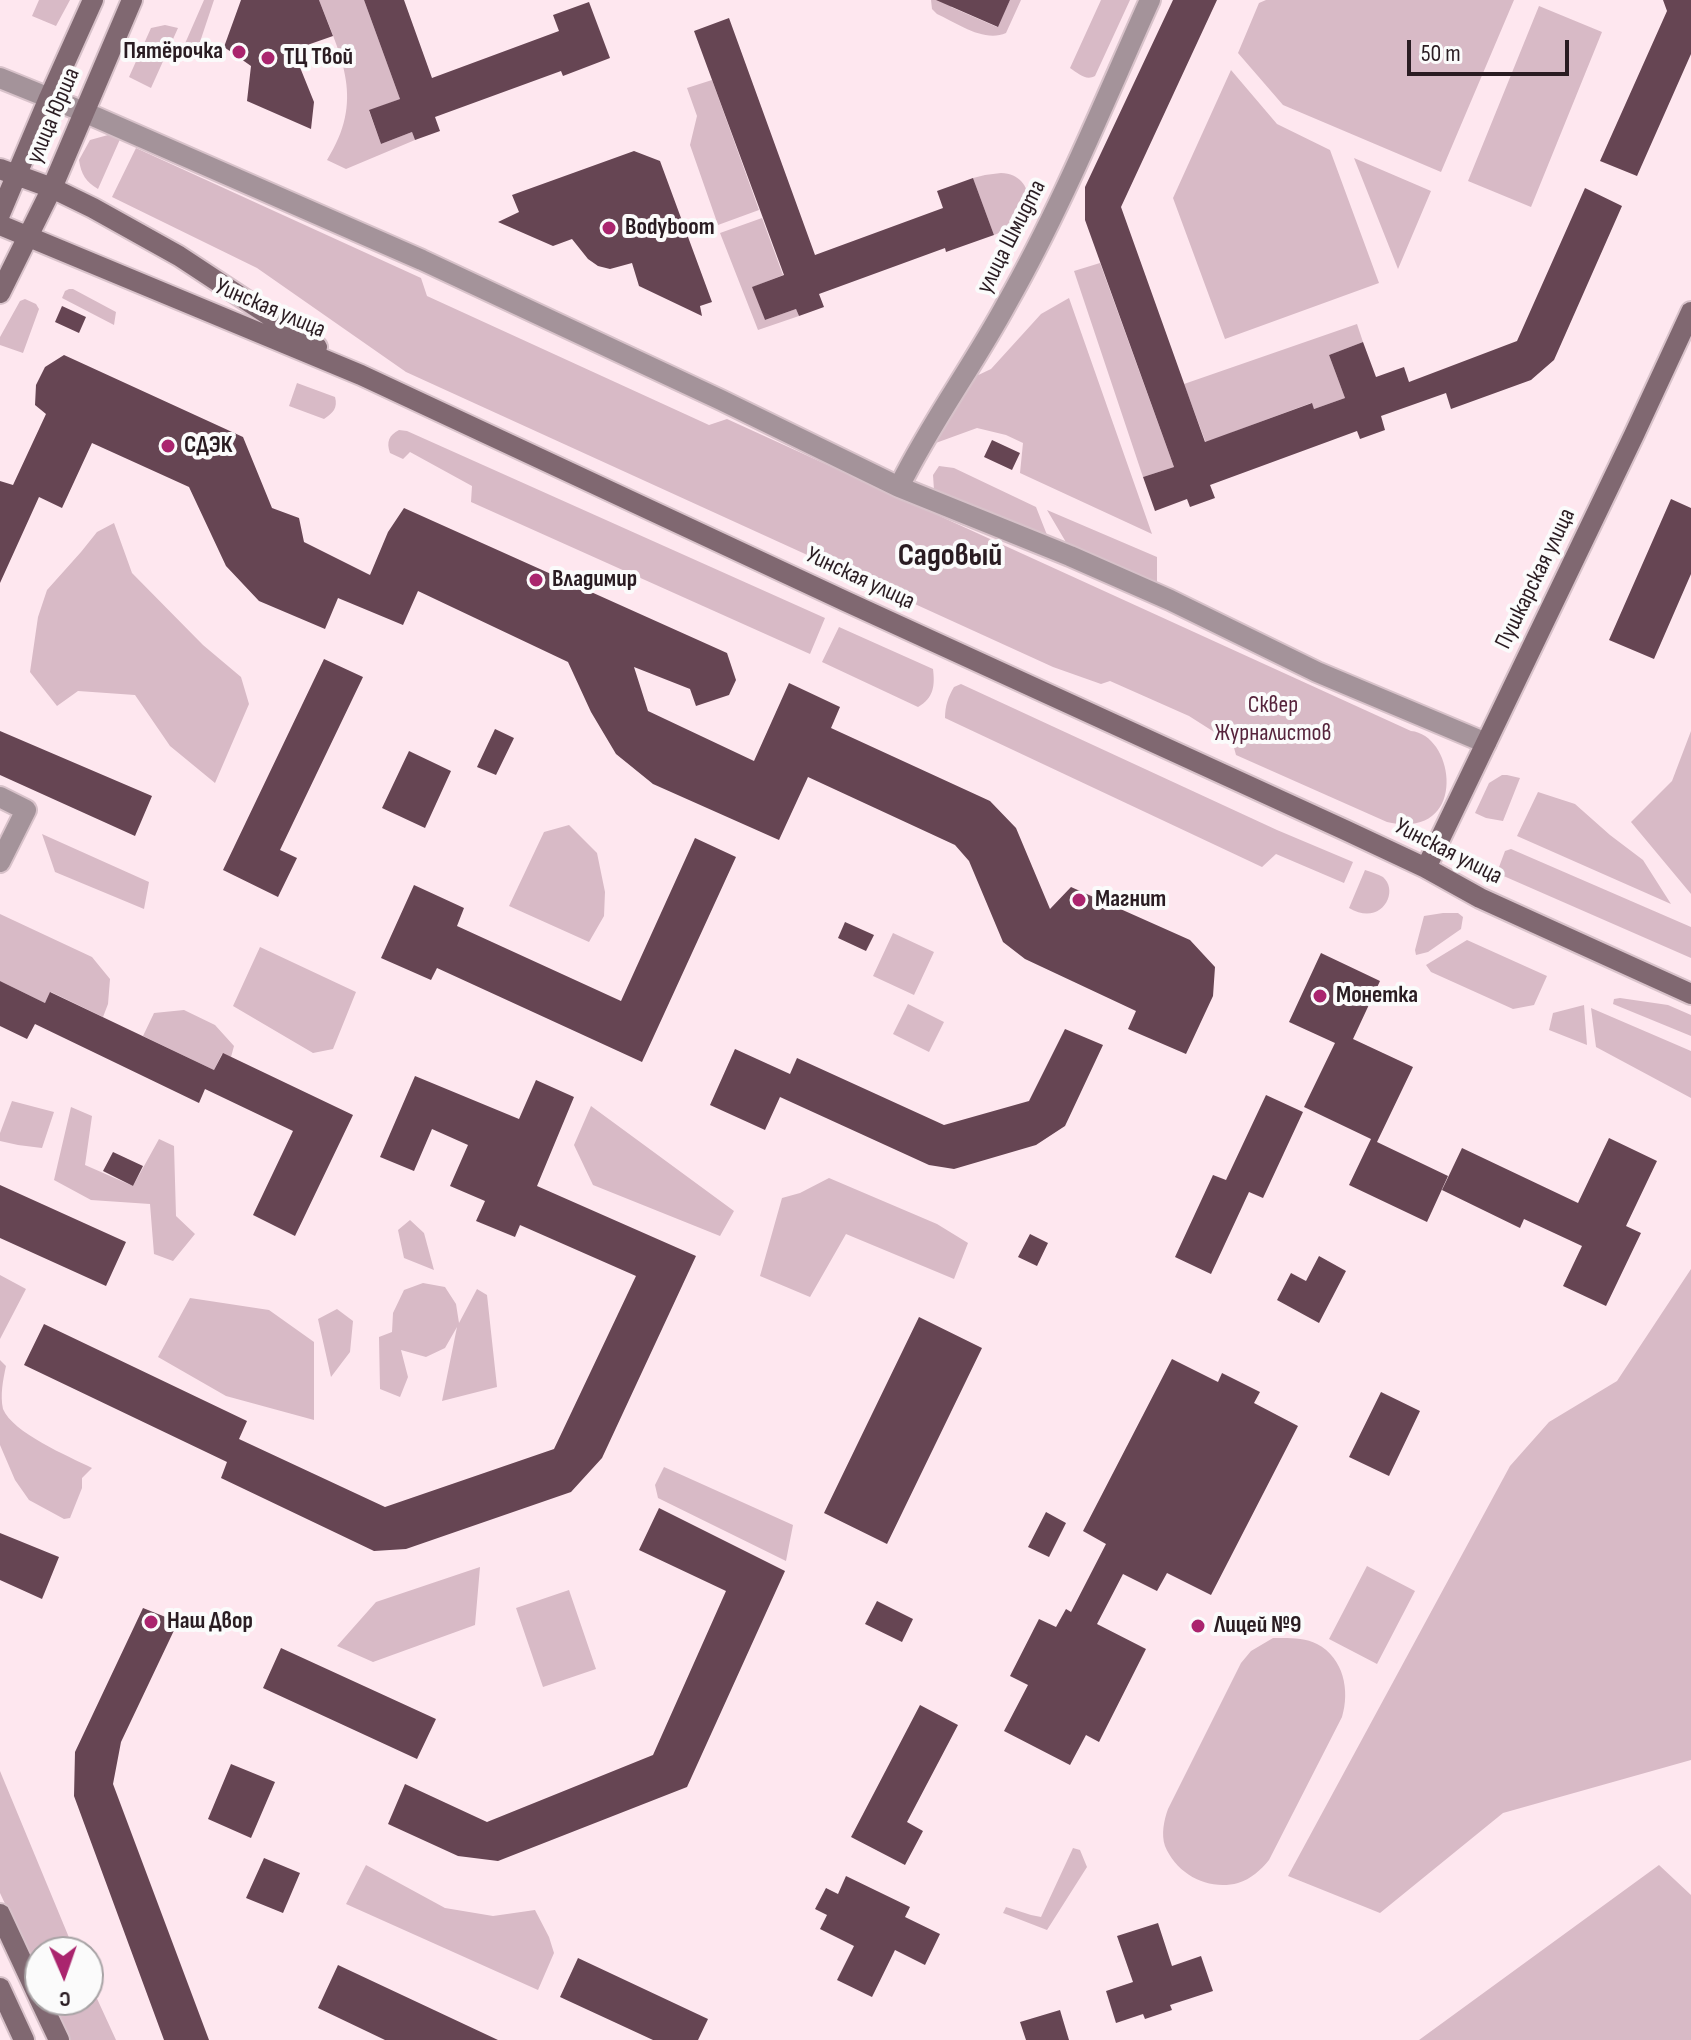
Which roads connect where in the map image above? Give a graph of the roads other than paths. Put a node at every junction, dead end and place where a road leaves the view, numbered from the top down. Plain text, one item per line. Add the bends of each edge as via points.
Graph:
1 (93, 0) edge
2 (132, 0) edge
3 (1150, 0) edge
4 (0, 78) edge
5 (49, 98) junction
6 (84, 112) junction
7 (8, 173) edge
8 (52, 188) junction
9 (0, 214) edge
10 (0, 225) edge
11 (29, 237) junction
12 (0, 293) edge
13 (1691, 312) edge
14 (361, 375) junction
15 (899, 487) junction
16 (1486, 743) junction
17 (0, 797) edge
18 (0, 862) edge
19 (1426, 868) junction
20 (1691, 994) edge
21 (0, 1914) edge
22 (24, 1966) edge
23 (0, 1988) edge
24 (48, 2016) edge
25 (24, 2040) edge
26 (59, 2040) edge

1 - 5 main road, улица Юрша
2 - 6 main road, улица Юрша
3 - 15 street, улица Шмидта via 1055,215
4 - 5 street
5 - 6 street
5 - 7 main road, улица Юрша
6 - 8 main road, улица Юрша
6 - 15 street via 422,260
7 - 8 main road
7 - 9 main road, улица Юрша
8 - 11 main road, улица Юрша
8 - 14 main road via 179,256
10 - 11 main road, Уинская улица
11 - 12 main road, улица Юрша
11 - 14 main road, Уинская улица
13 - 16 main road, Пушкарская улица
14 - 19 main road, Уинская улица
15 - 16 street via 1070,556 1317,672
16 - 19 main road, Пушкарская улица
17 - 18 street via 26,810
19 - 20 main road, Уинская улица
21 - 22 main road
23 - 25 main road
24 - 26 main road

